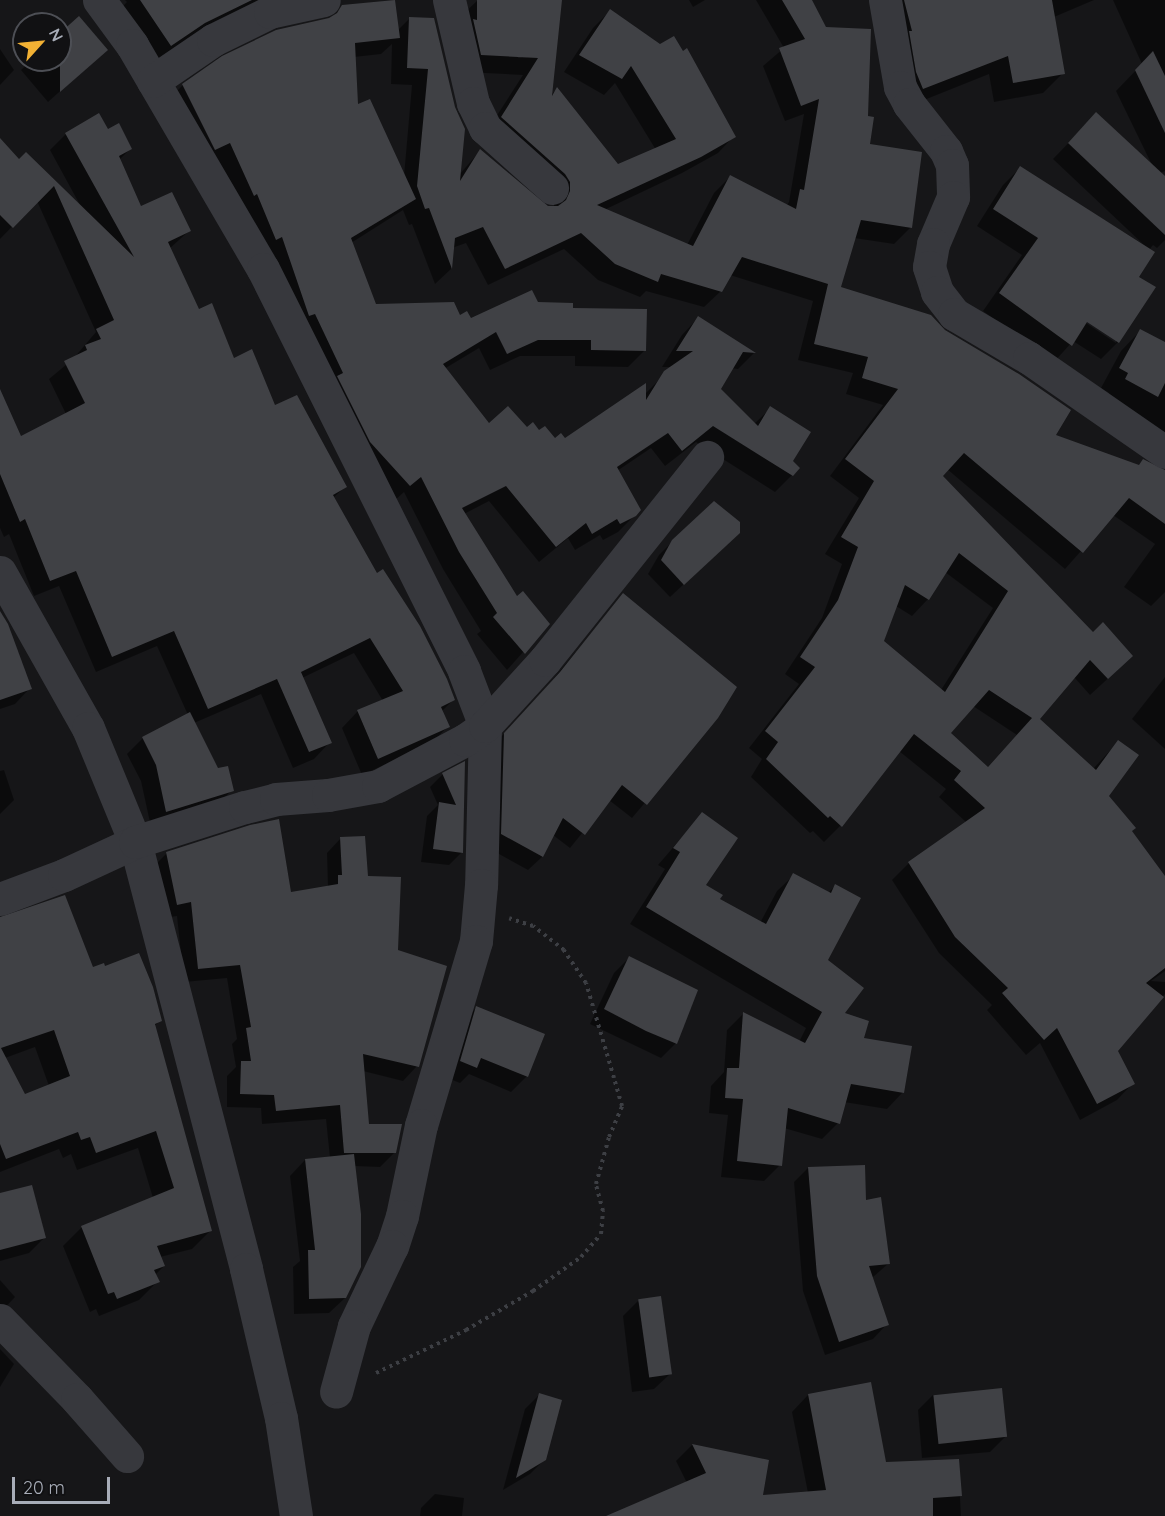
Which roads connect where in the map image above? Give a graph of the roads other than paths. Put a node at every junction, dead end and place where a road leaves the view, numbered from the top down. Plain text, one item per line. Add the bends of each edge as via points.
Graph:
1 (99, 0) edge
2 (324, 0) edge
3 (449, 0) edge
4 (885, 0) edge
5 (153, 81) junction
6 (552, 188) dead end
7 (1165, 452) edge
8 (707, 457) dead end
9 (0, 572) edge
10 (8, 605) edge
11 (485, 726) junction
12 (135, 842) junction
13 (0, 899) edge
14 (0, 1320) edge
15 (336, 1392) road end
16 (127, 1456) dead end
17 (296, 1516) edge

1 - 5 street
2 - 5 street via 270,12 213,40
3 - 6 street via 473,103 486,128
4 - 7 street via 900,87 943,146 952,165 953,197 933,244 929,267 937,292 954,314 1029,358
5 - 11 street via 263,269 464,671
8 - 11 street via 576,624
9 - 10 street
10 - 12 street via 88,728
11 - 12 street via 442,754 378,786 276,799
11 - 15 street via 476,941 421,1125 402,1216 354,1326
12 - 13 street
12 - 17 street via 246,1269 281,1418
14 - 16 street

